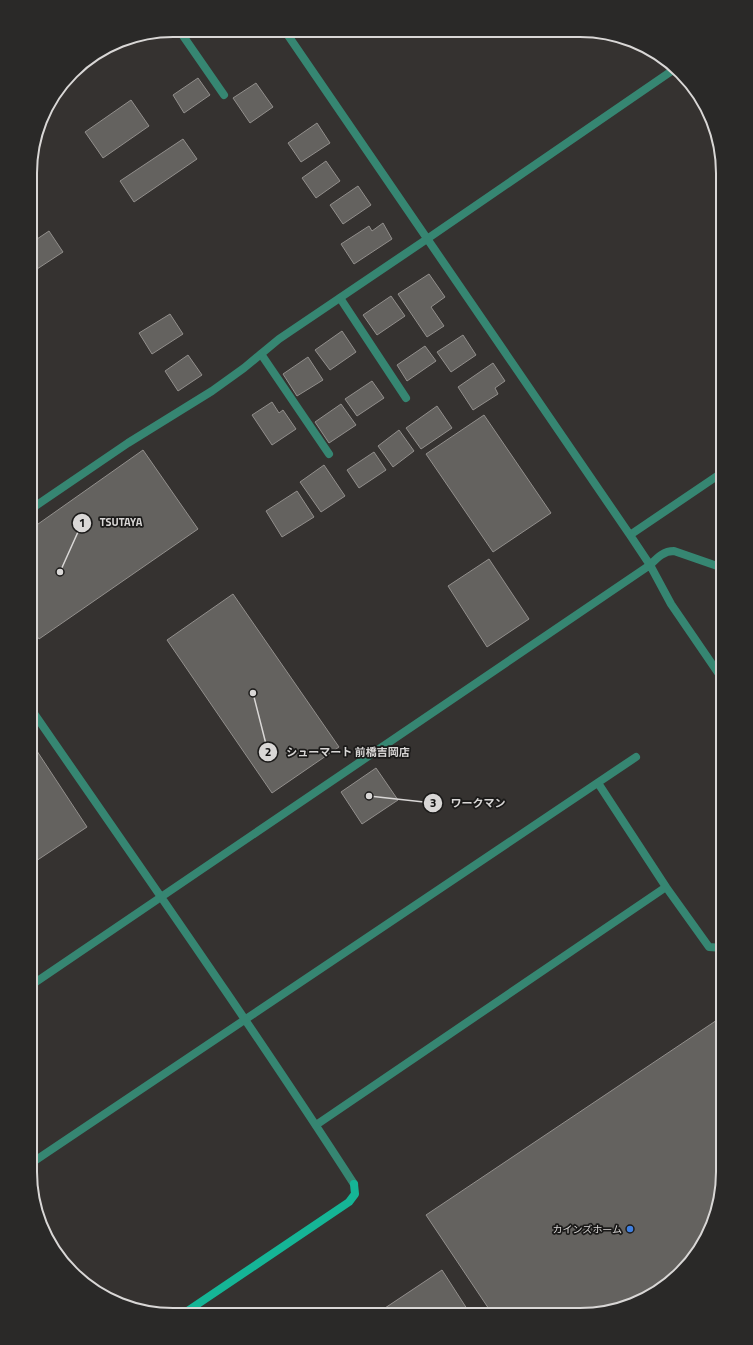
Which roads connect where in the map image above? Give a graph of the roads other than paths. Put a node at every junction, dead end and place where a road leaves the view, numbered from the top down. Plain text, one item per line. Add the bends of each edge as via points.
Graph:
1 (184, 37) edge
2 (289, 37) edge
3 (671, 72) edge
4 (224, 95) dead end
5 (427, 239) junction
6 (340, 298) junction
7 (261, 354) junction
8 (406, 398) dead end
9 (329, 454) dead end
10 (716, 477) edge
11 (37, 505) edge
12 (630, 536) junction
13 (650, 565) junction
14 (716, 566) edge
15 (716, 670) edge
16 (37, 719) edge
17 (636, 757) dead end
18 (598, 783) junction
19 (666, 887) junction
20 (161, 897) junction
21 (716, 948) edge
22 (37, 981) edge
23 (245, 1020) junction
24 (316, 1125) junction
25 (37, 1159) edge
26 (192, 1308) edge

1 - 4 street
2 - 5 street
3 - 5 street
5 - 6 street
5 - 12 street
6 - 7 street
6 - 8 street
7 - 9 street
7 - 11 street via 212,391 128,443
10 - 12 street
12 - 13 street
13 - 14 street via 668,551 674,551
13 - 15 street via 672,604
13 - 20 street
16 - 20 street
17 - 18 street
18 - 19 street
18 - 23 street
19 - 21 street via 709,947
19 - 24 street
20 - 22 street
20 - 23 street
23 - 24 street
23 - 25 street
24 - 26 street via 354,1184 354,1194 349,1202

